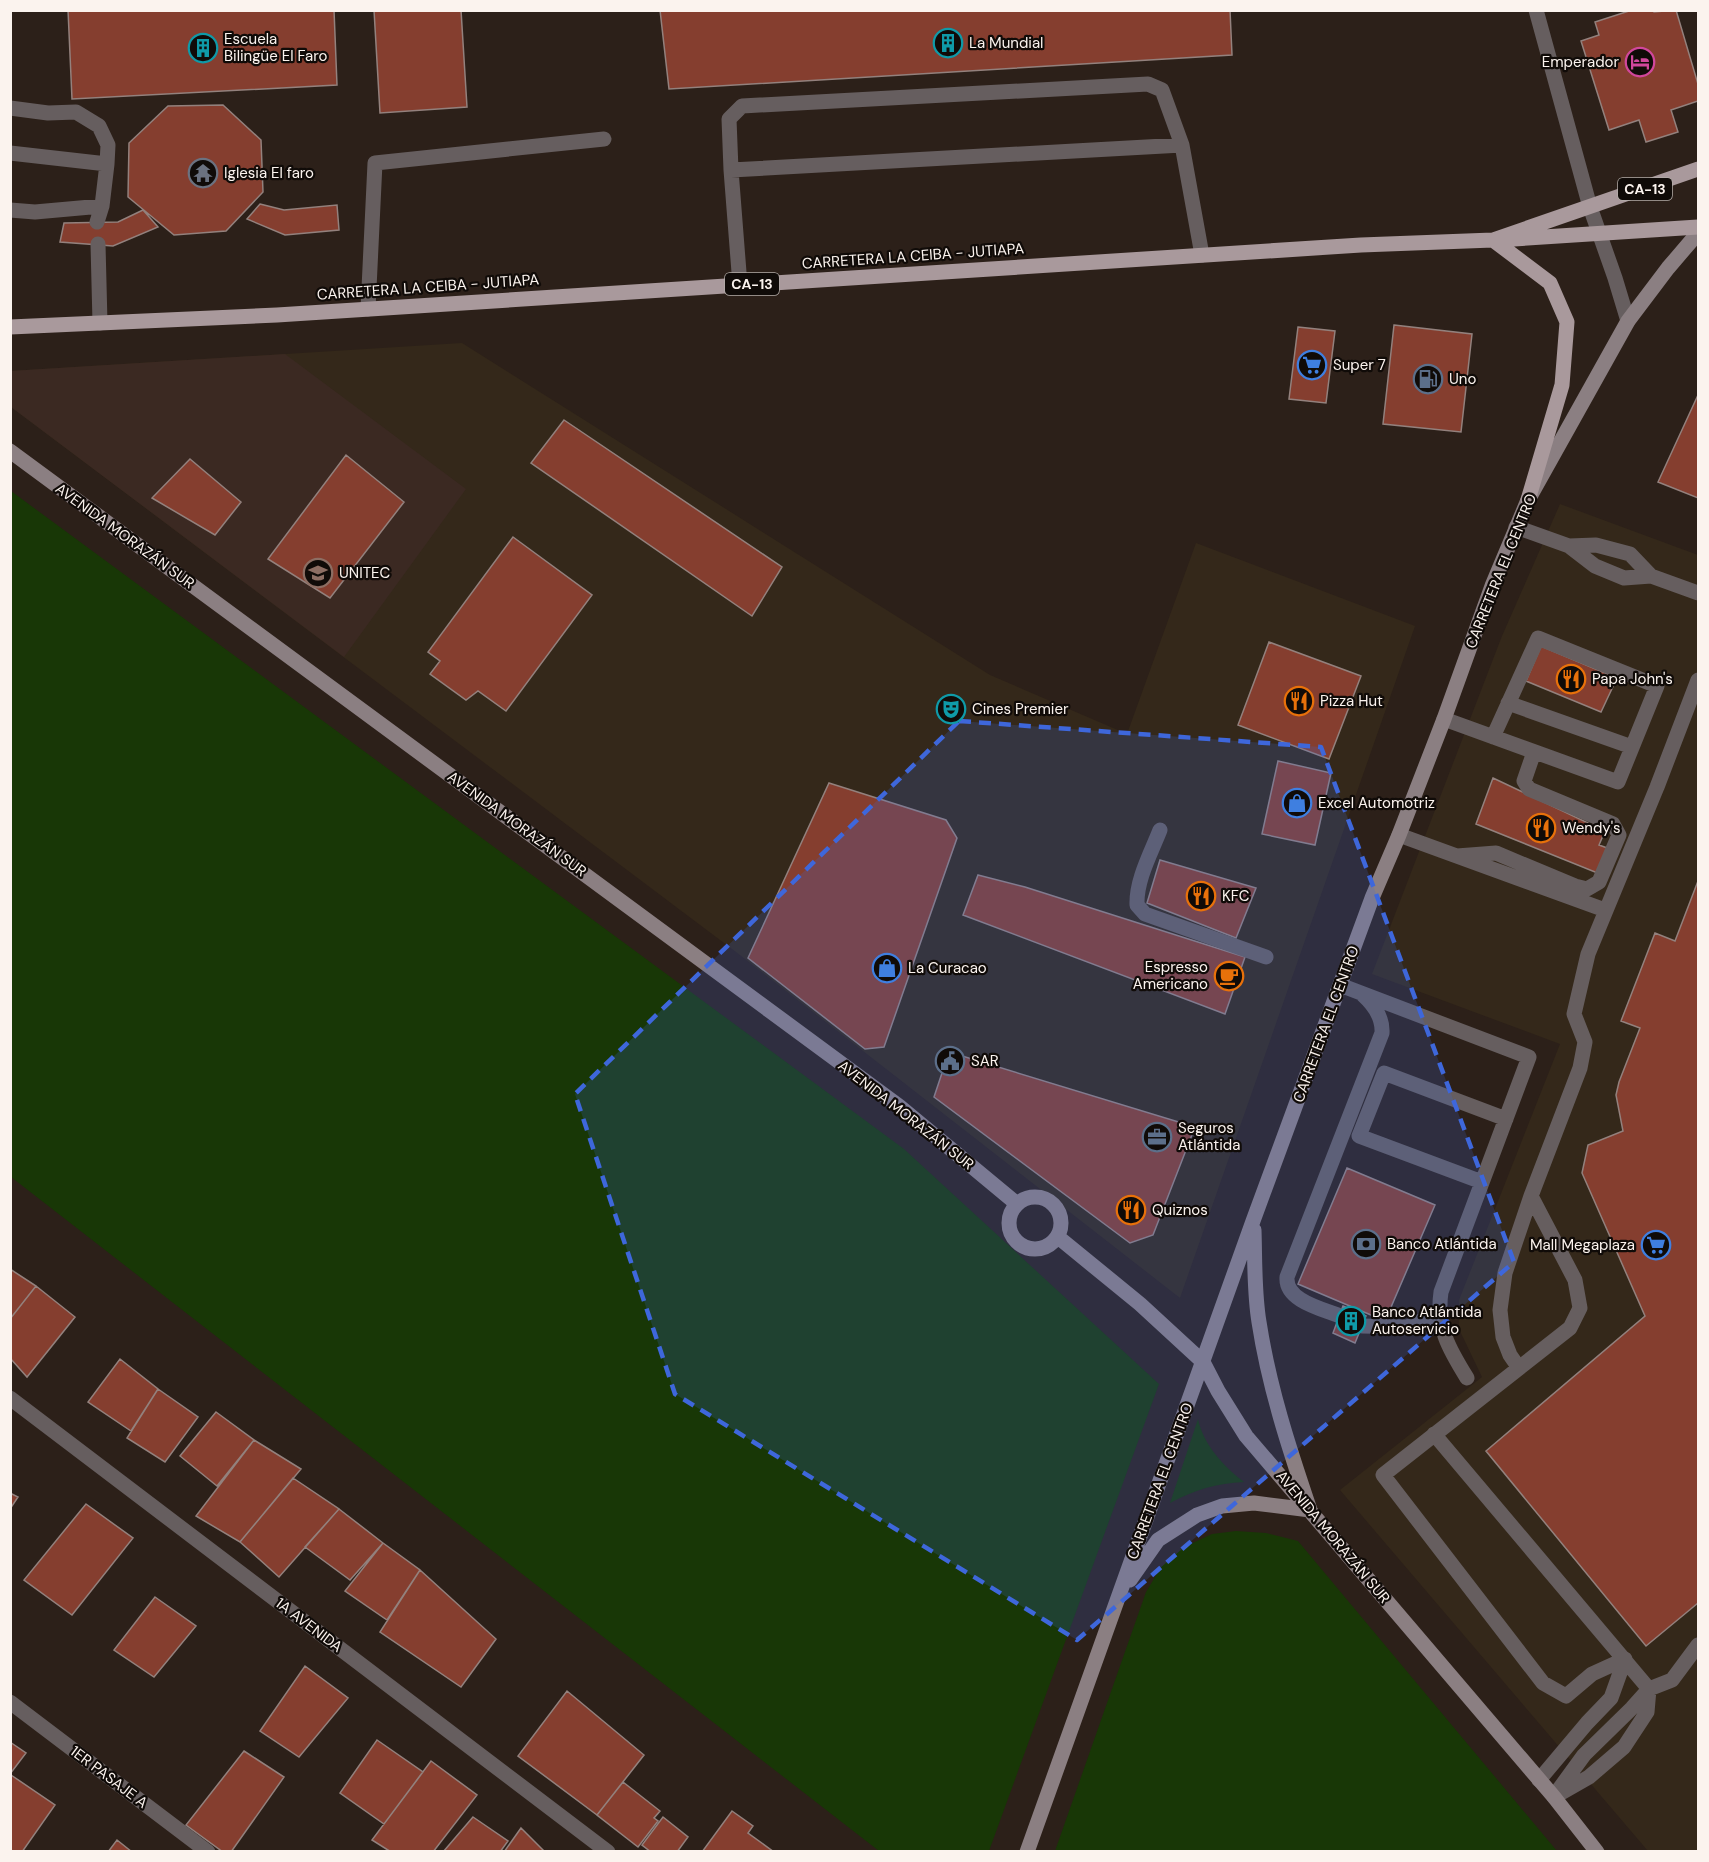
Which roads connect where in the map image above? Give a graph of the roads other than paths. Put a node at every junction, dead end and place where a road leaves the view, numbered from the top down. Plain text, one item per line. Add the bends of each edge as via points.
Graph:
1 (1536, 10) edge
2 (10, 108) edge
3 (604, 139) dead end
4 (1182, 145) junction
5 (10, 153) edge
6 (107, 164) junction
7 (1698, 169) edge
8 (731, 170) junction
9 (102, 206) junction
10 (1590, 207) junction
11 (10, 210) edge
12 (96, 222) dead end
13 (1698, 227) edge
14 (1698, 233) edge
15 (1600, 234) junction
16 (1493, 240) junction
17 (98, 244) dead end
18 (1202, 255) junction
19 (740, 285) junction
20 (368, 309) junction
21 (1628, 321) junction
22 (100, 323) junction
23 (10, 327) edge
24 (10, 451) edge
25 (1528, 500) junction
26 (1516, 527) junction
27 (1569, 546) junction
28 (1651, 576) junction
29 (1698, 593) edge
30 (1698, 680) edge
31 (1508, 703) junction
32 (1444, 719) junction
33 (1493, 737) junction
34 (1632, 747) junction
35 (1534, 752) junction
36 (1160, 830) dead end
37 (1399, 835) junction
38 (1457, 856) junction
39 (1605, 910) junction
40 (1266, 957) dead end
41 (1340, 985) junction
42 (1361, 993) junction
43 (1506, 1119) junction
44 (1482, 1182) junction
45 (1532, 1196) junction
46 (1017, 1204) junction
47 (1253, 1221) junction
48 (1058, 1237) junction
49 (1439, 1313) junction
50 (1340, 1316) dead end
51 (1362, 1326) dead end
52 (1203, 1362) junction
53 (1519, 1368) junction
54 (1467, 1378) dead end
55 (10, 1398) edge
56 (1434, 1434) junction
57 (1310, 1510) junction
58 (1118, 1597) junction
59 (1698, 1645) edge
60 (1625, 1659) junction
61 (1649, 1689) junction
62 (10, 1702) edge
63 (1539, 1780) junction
64 (1554, 1797) junction
65 (208, 1851) edge
66 (608, 1851) edge
67 (1027, 1851) edge
68 (1597, 1851) edge

1 - 10 street
2 - 6 street via 76,112 99,126 108,145
3 - 20 street via 375,163
4 - 8 street
4 - 8 street via 1162,90 1136,84 742,106 729,119
4 - 18 street
5 - 6 street
6 - 9 street
7 - 10 main road, CARRETERA LA CEIBA - JUTIAPA / CA-13
8 - 19 street
9 - 11 street via 35,212
9 - 12 street
10 - 15 street
10 - 16 main road, CARRETERA LA CEIBA - JUTIAPA / CA-13
13 - 15 main road, CA-13
14 - 21 main road, CARRETERA EL CENTRO
15 - 16 main road, CA-13
15 - 21 street
16 - 18 main road, CARRETERA LA CEIBA - JUTIAPA / CA-13
16 - 25 main road via 1550,283 1567,322 1562,385
17 - 22 street
18 - 19 main road, CARRETERA LA CEIBA - JUTIAPA / CA-13
19 - 20 main road, CARRETERA LA CEIBA - JUTIAPA / CA-13
20 - 22 main road, CARRETERA LA CEIBA - JUTIAPA / CA-13
21 - 25 main road, CARRETERA EL CENTRO
22 - 23 main road, CARRETERA LA CEIBA - JUTIAPA / CA-13
24 - 46 main road, AVENIDA MORAZÁN SUR via 899,1106
25 - 26 main road, CARRETERA EL CENTRO
26 - 27 street
26 - 32 main road, CARRETERA EL CENTRO
27 - 28 street via 1595,566 1624,578
27 - 28 street via 1596,545 1630,554
28 - 29 street
30 - 39 street
31 - 33 street
31 - 34 street
31 - 34 street via 1538,638 1658,686
32 - 33 street
32 - 37 main road, CARRETERA EL CENTRO
33 - 35 street
34 - 35 street via 1618,782
35 - 38 street via 1524,781 1528,789 1613,824 1619,835 1599,882 1587,889 1575,886 1496,853
36 - 40 street via 1136,896 1137,905 1145,914
37 - 38 street
37 - 41 main road, CARRETERA EL CENTRO
38 - 39 street
39 - 45 street via 1588,954 1574,1014 1585,1042 1580,1068
41 - 42 street
41 - 47 main road, CARRETERA EL CENTRO
42 - 43 street via 1529,1057
42 - 50 street via 1376,1008 1382,1033 1286,1282 1300,1299
43 - 44 street
43 - 44 street via 1384,1073 1359,1136
44 - 49 street via 1444,1281
45 - 53 street via 1505,1273 1500,1310 1503,1337
45 - 53 street via 1575,1280 1580,1308 1570,1328
46 - 48 main road via 1041,1197 1055,1206 1061,1221
46 - 48 main road via 1010,1228 1019,1244 1035,1249 1052,1244
47 - 52 main road, CARRETERA EL CENTRO
47 - 57 main road via 1258,1320 1269,1376
48 - 52 main road, AVENIDA MORAZÁN SUR
49 - 51 street via 1407,1327
49 - 54 street via 1448,1348
52 - 57 main road, AVENIDA MORAZÁN SUR via 1246,1436
52 - 58 main road, CARRETERA EL CENTRO
53 - 56 street
55 - 66 street, 1A AVENIDA
56 - 60 street
56 - 60 street via 1383,1476 1543,1683 1566,1696 1592,1674
57 - 58 main road via 1254,1503 1222,1506 1197,1515 1158,1540
57 - 63 main road, AVENIDA MORAZÁN SUR
58 - 67 main road, CARRETERA EL CENTRO
59 - 61 street via 1672,1680
60 - 61 street
60 - 63 street via 1611,1698
61 - 64 street via 1647,1712 1624,1747 1589,1777
62 - 65 street, 1ER PASAJE A
63 - 64 main road, AVENIDA MORAZÁN SUR
64 - 68 main road, AVENIDA MORAZÁN SUR

